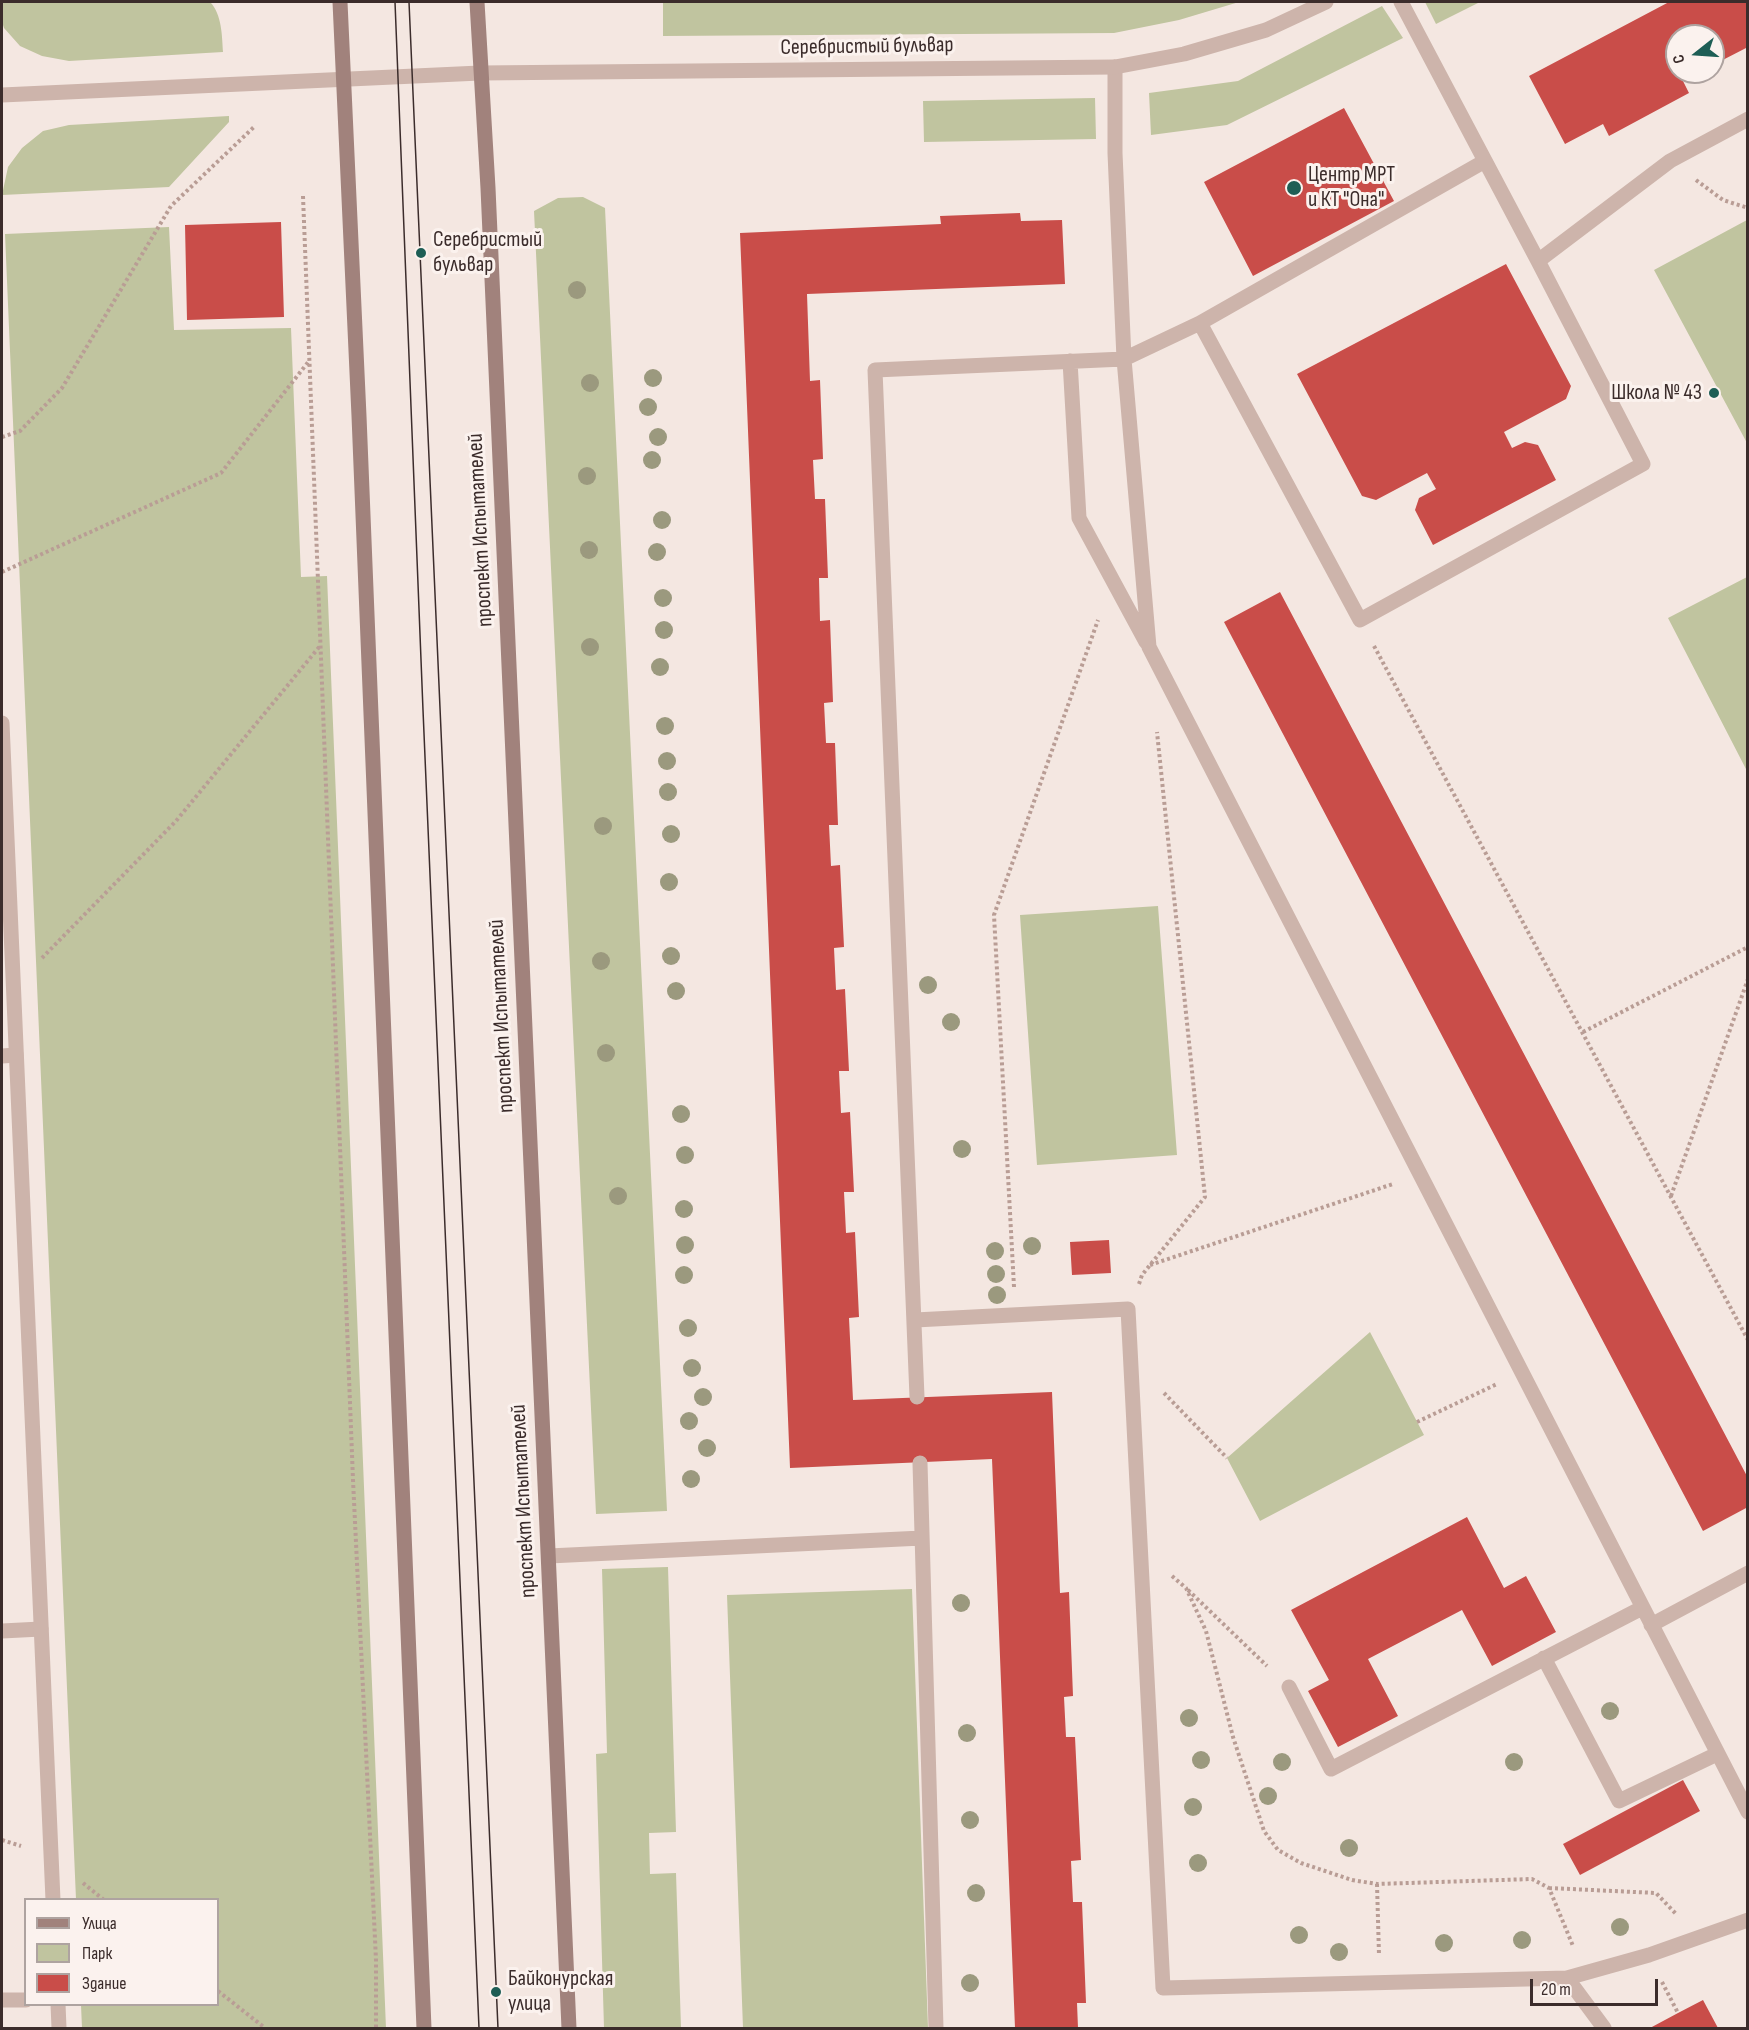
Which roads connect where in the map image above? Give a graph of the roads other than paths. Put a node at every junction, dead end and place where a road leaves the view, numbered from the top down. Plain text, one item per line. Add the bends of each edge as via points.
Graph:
1 (340, 2) edge
2 (477, 2) edge
3 (1326, 2) edge
4 (1401, 2) edge
5 (1115, 67) junction
6 (480, 73) junction
7 (343, 81) junction
8 (2, 95) edge
9 (1748, 120) edge
10 (1485, 161) junction
11 (1538, 261) junction
12 (1200, 323) junction
13 (1124, 359) junction
14 (1070, 362) junction
15 (1149, 647) junction
16 (2, 723) edge
17 (9, 1055) edge
18 (915, 1320) junction
19 (917, 1397) dead end
20 (920, 1462) dead end
21 (922, 1538) junction
22 (549, 1556) junction
23 (1748, 1573) edge
24 (1642, 1608) junction
25 (1651, 1625) junction
26 (41, 1629) junction
27 (2, 1631) edge
28 (1544, 1658) junction
29 (1289, 1687) road end
30 (1717, 1754) junction
31 (1748, 1812) edge
32 (53, 1898) edge
33 (1748, 1920) edge
34 (1567, 1978) junction
35 (2, 2000) edge
36 (24, 2000) edge
37 (58, 2006) edge
38 (59, 2028) edge
39 (424, 2028) edge
40 (569, 2028) edge
41 (936, 2028) edge
42 (1604, 2028) edge

1 - 7 main road
2 - 6 main road, проспект Испытателей
3 - 5 street, Серебристый бульвар via 1266,30 1184,54
4 - 10 street
5 - 6 street, Серебристый бульвар
5 - 13 street
6 - 7 street, Серебристый бульвар
6 - 22 main road, проспект Испытателей via 489,200
7 - 8 street, Серебристый бульвар
7 - 39 main road
9 - 11 street via 1670,161
10 - 11 street
10 - 12 street
11 - 12 street via 1643,464 1360,620
12 - 13 street
13 - 14 street
13 - 15 street
14 - 15 street via 1079,518
14 - 18 street via 874,370
15 - 24 street
16 - 17 street via 13,972
17 - 26 street
18 - 19 street
18 - 34 street via 1128,1309 1163,1988
20 - 21 street
21 - 22 street
21 - 41 street
22 - 40 main road, проспект Испытателей
23 - 25 street
24 - 25 street
24 - 28 street
25 - 30 street
26 - 27 street
26 - 32 street
28 - 29 street via 1331,1769
28 - 30 street via 1619,1801
30 - 31 street
33 - 34 street via 1649,1956
34 - 42 street
35 - 36 street
37 - 38 street

